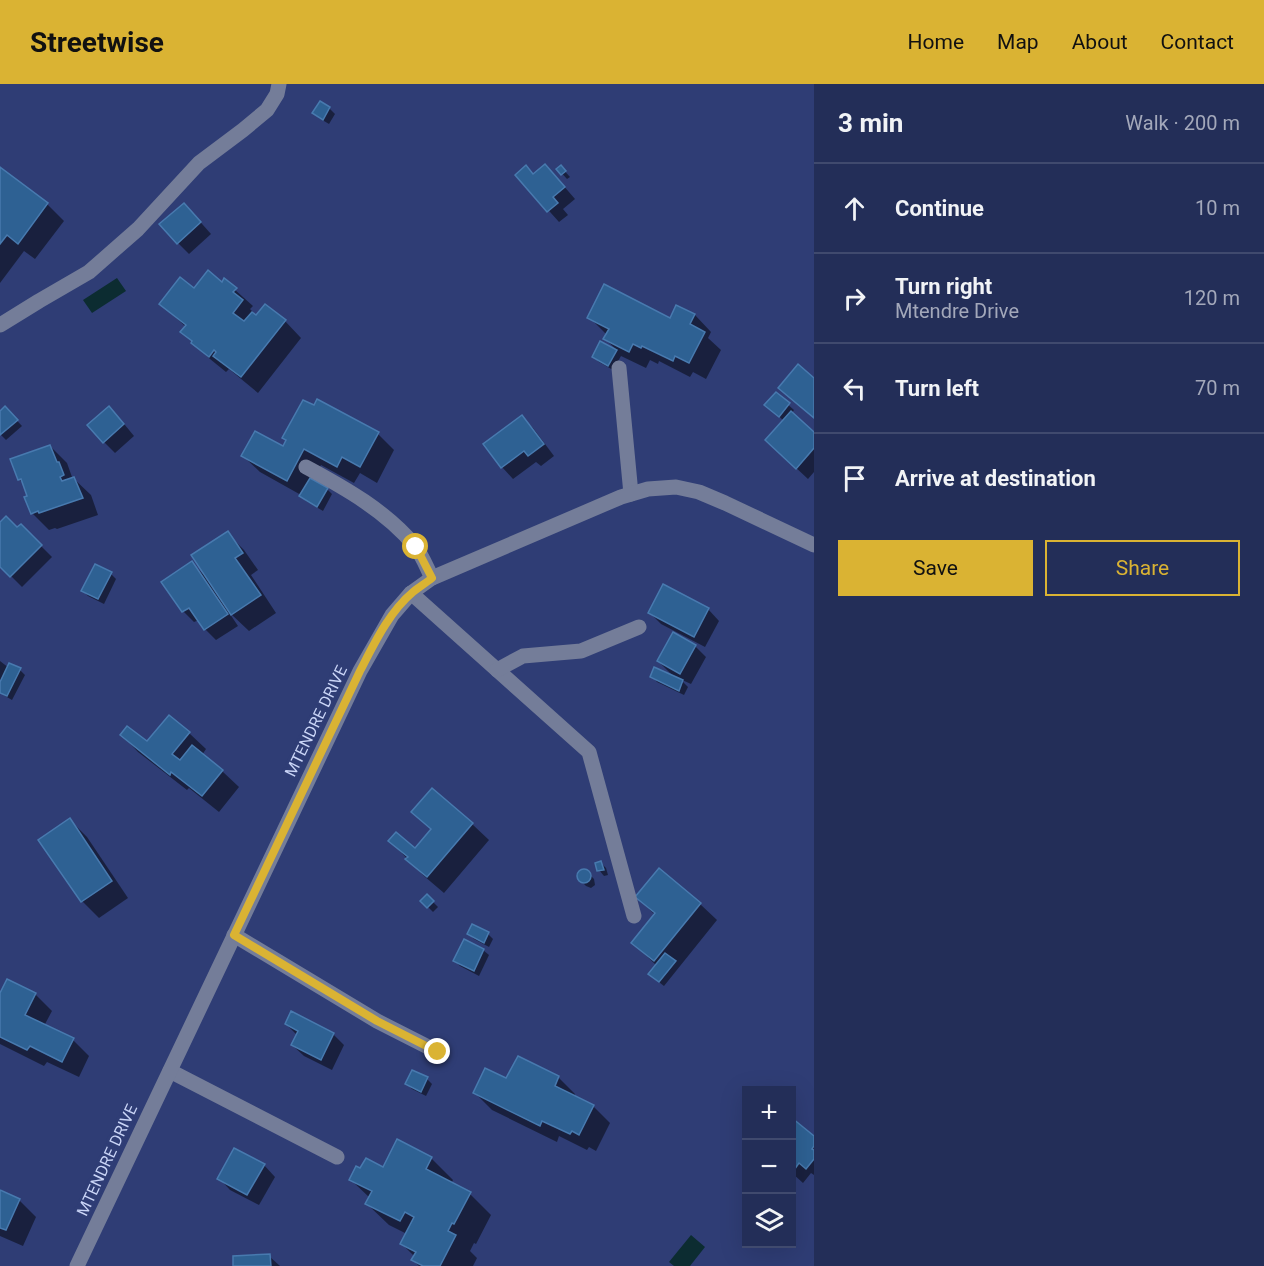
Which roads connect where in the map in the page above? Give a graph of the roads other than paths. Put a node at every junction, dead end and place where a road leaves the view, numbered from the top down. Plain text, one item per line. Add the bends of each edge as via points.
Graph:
1 (279, 84) edge
2 (0, 326) edge
3 (618, 368) dead end
4 (306, 467) dead end
5 (631, 494) junction
6 (814, 545) edge
7 (432, 578) junction
8 (411, 593) junction
9 (639, 627) dead end
10 (496, 670) junction
11 (634, 916) dead end
12 (234, 935) junction
13 (438, 1052) dead end
14 (170, 1071) junction
15 (337, 1157) dead end
16 (77, 1266) edge

1 - 2 street via 278,94 267,110 199,163 138,229 89,272
3 - 5 street
4 - 7 street via 386,517 416,547
5 - 6 street, MTENDRE DRIVE via 676,487 699,492
5 - 7 street, MTENDRE DRIVE
7 - 8 street, MTENDRE DRIVE
8 - 10 street
8 - 12 street, MTENDRE DRIVE via 392,615 360,671
9 - 10 street via 581,651 523,656
10 - 11 street via 589,752
12 - 13 street via 377,1021
12 - 14 street, MTENDRE DRIVE
14 - 15 street
14 - 16 street, MTENDRE DRIVE

